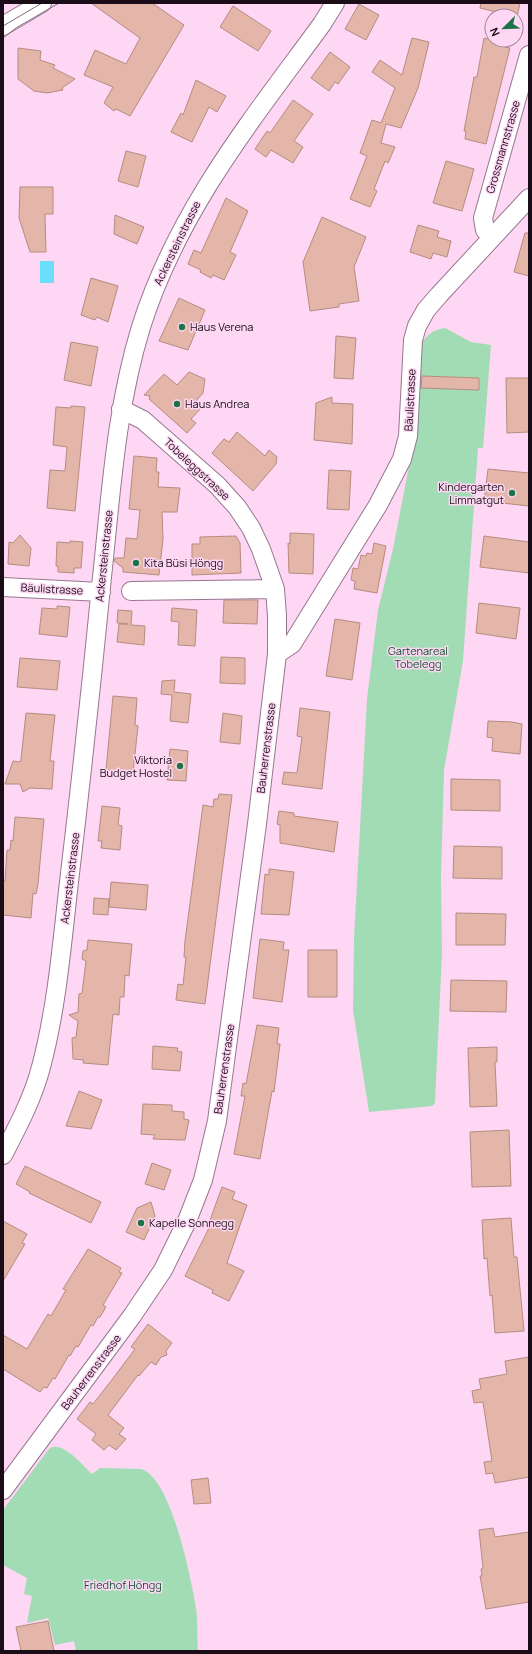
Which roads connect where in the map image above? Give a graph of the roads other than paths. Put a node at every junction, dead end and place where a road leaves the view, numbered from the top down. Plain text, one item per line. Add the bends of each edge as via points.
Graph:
1 (42, 3) edge
2 (335, 3) edge
3 (3, 26) edge
4 (529, 55) edge
5 (529, 198) edge
6 (492, 238) junction
7 (121, 409) junction
8 (3, 587) edge
9 (274, 590) junction
10 (131, 591) dead end
11 (101, 592) junction
12 (277, 654) junction
13 (3, 1155) edge
14 (3, 1490) edge

1 - 3 street
2 - 7 street, Ackersteinstrasse via 192,209 154,290 140,329
4 - 6 street, Grossmannstrasse via 483,218 485,230
5 - 6 street, Bäulistrasse
6 - 12 street, Bäulistrasse via 430,305 417,326 412,351 408,436 402,459 378,505 292,644
7 - 9 street, Tobeleggstrasse via 148,425 217,485 237,506 261,548
7 - 11 street, Ackersteinstrasse
8 - 11 street, Bäulistrasse
9 - 10 street
9 - 12 street, Bauherrenstrasse
11 - 13 street, Ackersteinstrasse via 51,1024 41,1068 26,1110
12 - 14 street, Bauherrenstrasse via 217,1121 203,1180 187,1221 162,1270 132,1316

